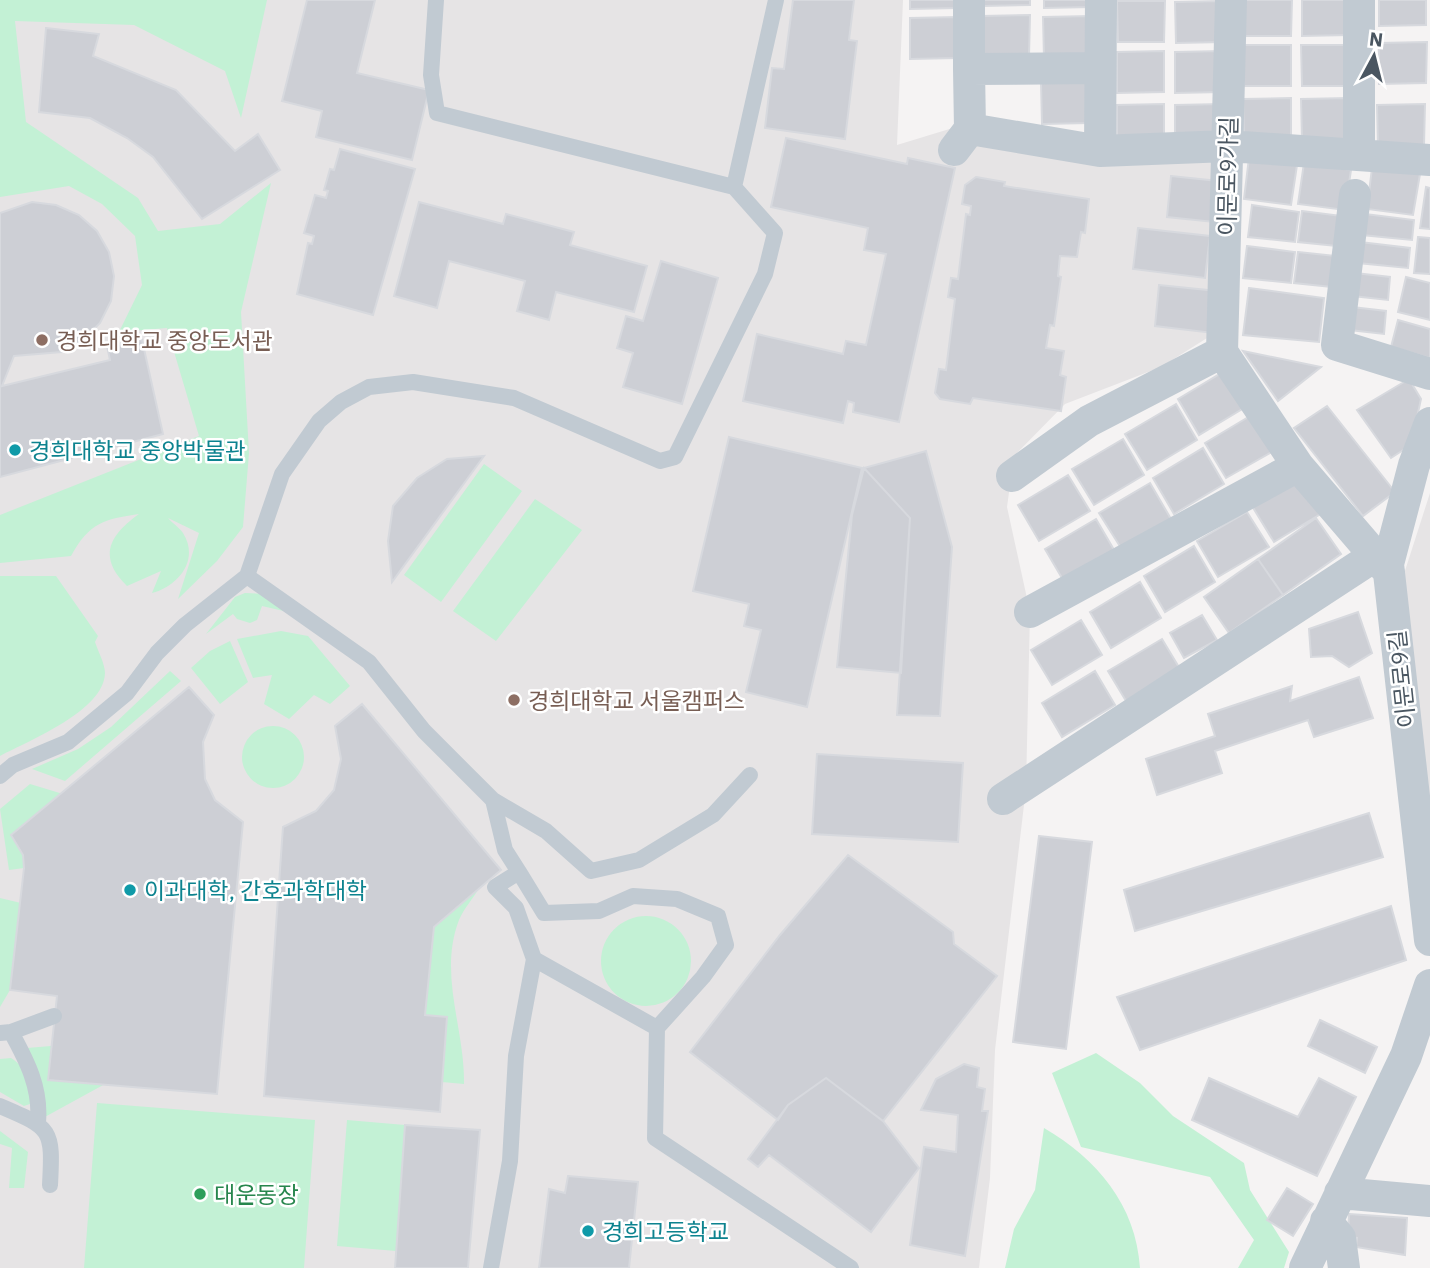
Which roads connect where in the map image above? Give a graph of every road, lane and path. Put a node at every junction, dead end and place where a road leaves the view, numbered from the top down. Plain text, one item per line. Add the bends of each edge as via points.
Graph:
1 (436, 0) edge
2 (776, 0) edge
3 (969, 0) edge
4 (1101, 0) edge
5 (1231, 0) edge
6 (1359, 0) edge
7 (1100, 68) junction
8 (969, 69) junction
9 (1228, 146) junction
10 (1100, 151) junction
11 (1359, 155) junction
12 (1430, 160) edge
13 (734, 187) junction
14 (1355, 195) dead end
15 (1222, 352) junction
16 (1430, 374) edge
17 (1430, 423) edge
18 (1298, 466) junction
19 (1012, 477) dead end
20 (1382, 564) junction
21 (247, 576) junction
22 (1030, 612) dead end
23 (750, 775) dead end
24 (0, 776) edge
25 (1003, 799) dead end
26 (493, 800) junction
27 (519, 872) junction
28 (1430, 940) edge
29 (534, 959) junction
30 (1430, 985) edge
31 (54, 1016) dead end
32 (657, 1028) junction
33 (6, 1032) edge
34 (0, 1106) edge
35 (38, 1122) junction
36 (50, 1185) dead end
37 (1430, 1200) edge
38 (1333, 1207) junction
39 (491, 1268) edge
40 (851, 1268) edge
41 (1305, 1268) edge
42 (1344, 1268) edge

1 - 13 lane via 431,75 437,113
2 - 13 lane
3 - 8 street
4 - 7 street
5 - 9 street, 이문로9가길
6 - 11 street
7 - 8 street
7 - 10 street
8 - 10 street via 962,139
9 - 10 street
9 - 11 street
9 - 15 street, 이문로9가길
11 - 12 street
13 - 21 lane via 775,233 765,274 675,457 660,461 514,398 413,382 369,387 319,421 282,474
14 - 16 street via 1337,345
15 - 18 street
15 - 19 street via 1089,421
17 - 20 street, 이문로9길
18 - 20 street
18 - 22 street
20 - 25 street
20 - 28 street, 이문로9길
21 - 24 lane via 185,625 127,693 68,742 13,765
21 - 26 lane via 369,662 424,731
23 - 26 lane via 713,815 639,860 591,871 546,831
26 - 27 lane via 505,850
27 - 29 lane via 495,887 516,908
27 - 32 lane via 544,913 599,911 633,896 677,899 719,916 726,945
29 - 32 lane
29 - 39 lane via 516,1056 510,1161
30 - 38 street via 1406,1056
31 - 33 lane
32 - 40 lane via 655,1138
33 - 35 lane via 28,1062 40,1102
34 - 35 lane
35 - 36 lane via 52,1143
37 - 38 street
38 - 41 street
38 - 42 street

